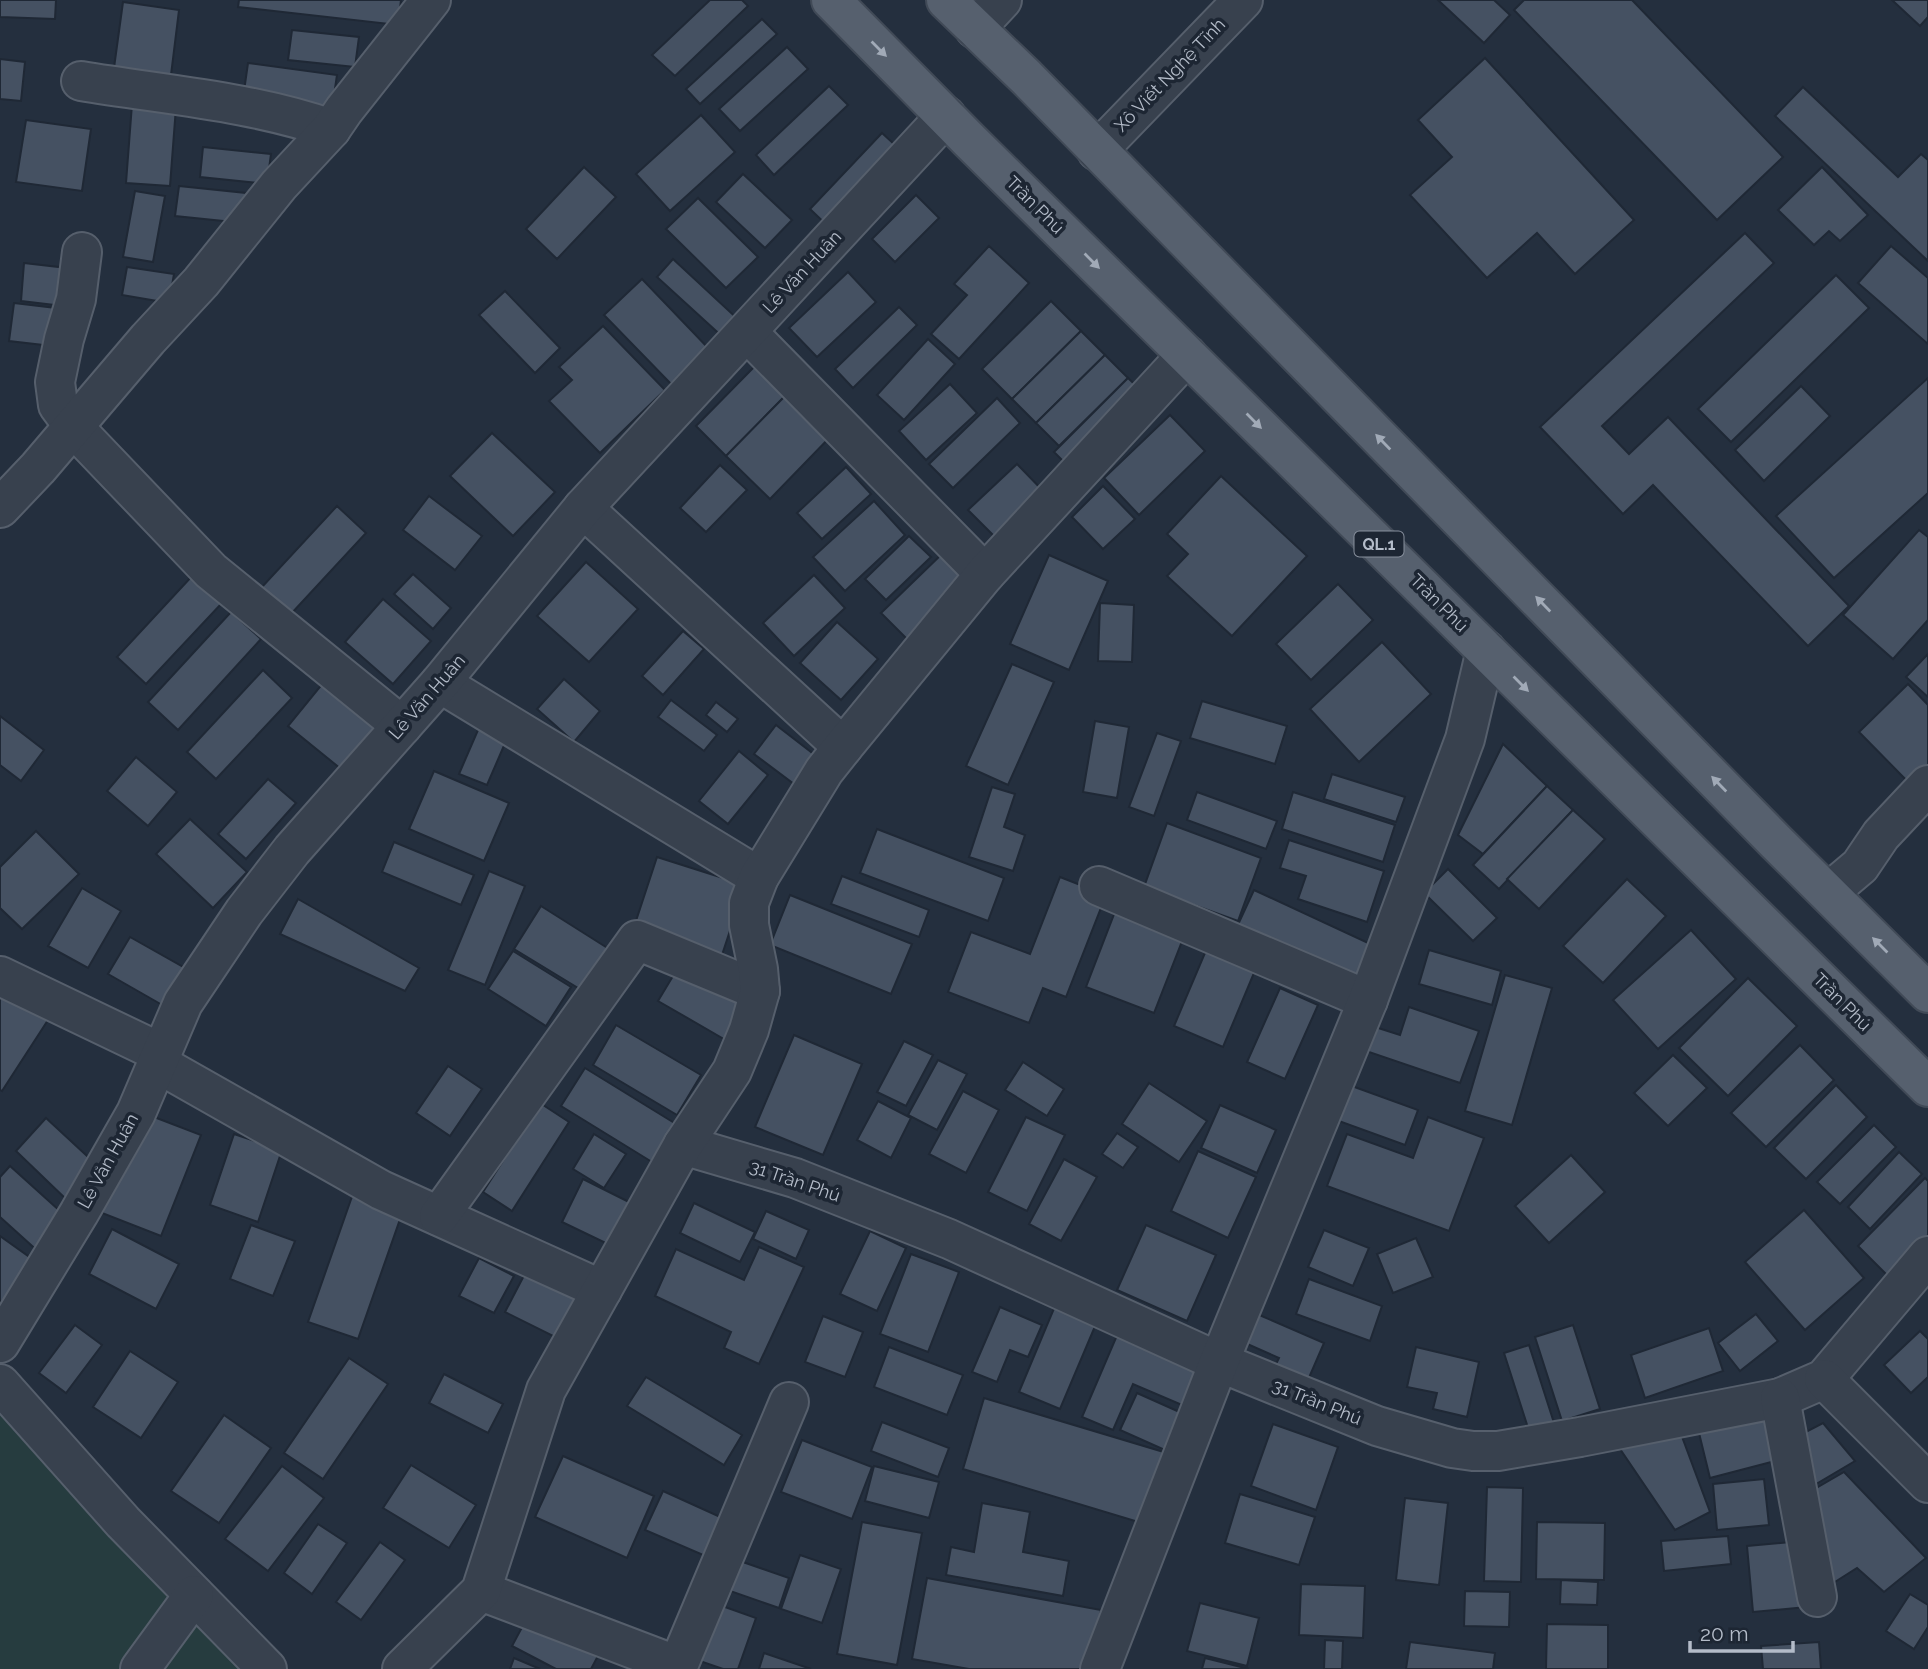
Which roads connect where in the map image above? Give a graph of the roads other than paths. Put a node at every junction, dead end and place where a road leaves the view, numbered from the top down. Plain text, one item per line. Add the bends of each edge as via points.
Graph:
1 (431, 0) edge
2 (831, 0) edge
3 (946, 0) edge
4 (1002, 0) edge
5 (1242, 0) edge
6 (975, 29) junction
7 (81, 81) dead end
8 (946, 116) junction
9 (331, 129) junction
10 (1097, 151) junction
11 (82, 253) dead end
12 (747, 332) junction
13 (1187, 355) junction
14 (84, 438) junction
15 (0, 508) edge
16 (583, 508) junction
17 (985, 574) junction
18 (1486, 650) junction
19 (440, 683) junction
20 (402, 726) junction
21 (843, 747) junction
22 (1928, 785) edge
23 (758, 877) junction
24 (1099, 886) dead end
25 (1828, 893) junction
26 (0, 976) edge
27 (760, 991) junction
28 (1928, 993) edge
29 (1368, 1000) junction
30 (159, 1058) junction
31 (1928, 1087) edge
32 (683, 1145) junction
33 (439, 1216) junction
34 (1928, 1256) edge
35 (602, 1290) junction
36 (0, 1343) edge
37 (1219, 1362) junction
38 (1824, 1380) junction
39 (0, 1384) edge
40 (1780, 1398) junction
41 (789, 1402) dead end
42 (1928, 1483) edge
43 (481, 1591) junction
44 (194, 1595) junction
45 (1817, 1597) dead end
46 (141, 1669) edge
47 (267, 1669) edge
48 (401, 1669) edge
49 (1100, 1669) edge

1 - 9 street
2 -> 8 main road, Trần Phú / QL.1
3 - 6 main road
4 - 6 street
5 - 10 street, Xô Viết Nghệ Tĩnh
6 - 10 main road
7 - 9 street via 297,117
8 - 12 street, Lê Văn Huân
8 -> 13 main road, Trần Phú / QL.1
9 - 14 street via 148,340
25 -> 10 main road
11 - 14 street via 76,299 55,382 58,405
12 - 16 street, Lê Văn Huân
12 - 17 street
13 - 17 street
13 -> 18 main road, Trần Phú / QL.1
14 - 15 street via 38,468
14 - 20 street via 211,571
16 - 19 street, Lê Văn Huân
16 - 21 street
17 - 21 street
18 - 29 street via 1465,739
18 -> 31 main road, Trần Phú / QL.1
19 - 20 street, Lê Văn Huân
19 - 23 street
20 - 30 street, Lê Văn Huân via 292,850 244,912 183,1003
21 - 23 street
22 - 25 street via 1881,835 1860,866
23 - 27 street via 749,903 749,925
24 - 29 street
28 -> 25 main road
26 - 30 street
27 - 32 street via 732,1071
27 - 33 street via 638,940
29 - 37 street
30 - 33 street via 380,1190
30 - 36 street, Lê Văn Huân via 136,1113
32 - 35 street
32 - 37 street, 31 Trần Phú via 795,1178 949,1239
33 - 35 street
34 - 38 street, 31 Trần Phú
35 - 43 street via 546,1390
37 - 40 street, 31 Trần Phú via 1377,1426 1473,1451 1580,1437
37 - 49 street
38 - 40 street, 31 Trần Phú
38 - 42 street
39 - 44 street
40 - 45 street
41 - 43 street via 678,1666
43 - 48 street
44 - 46 street
44 - 47 street

